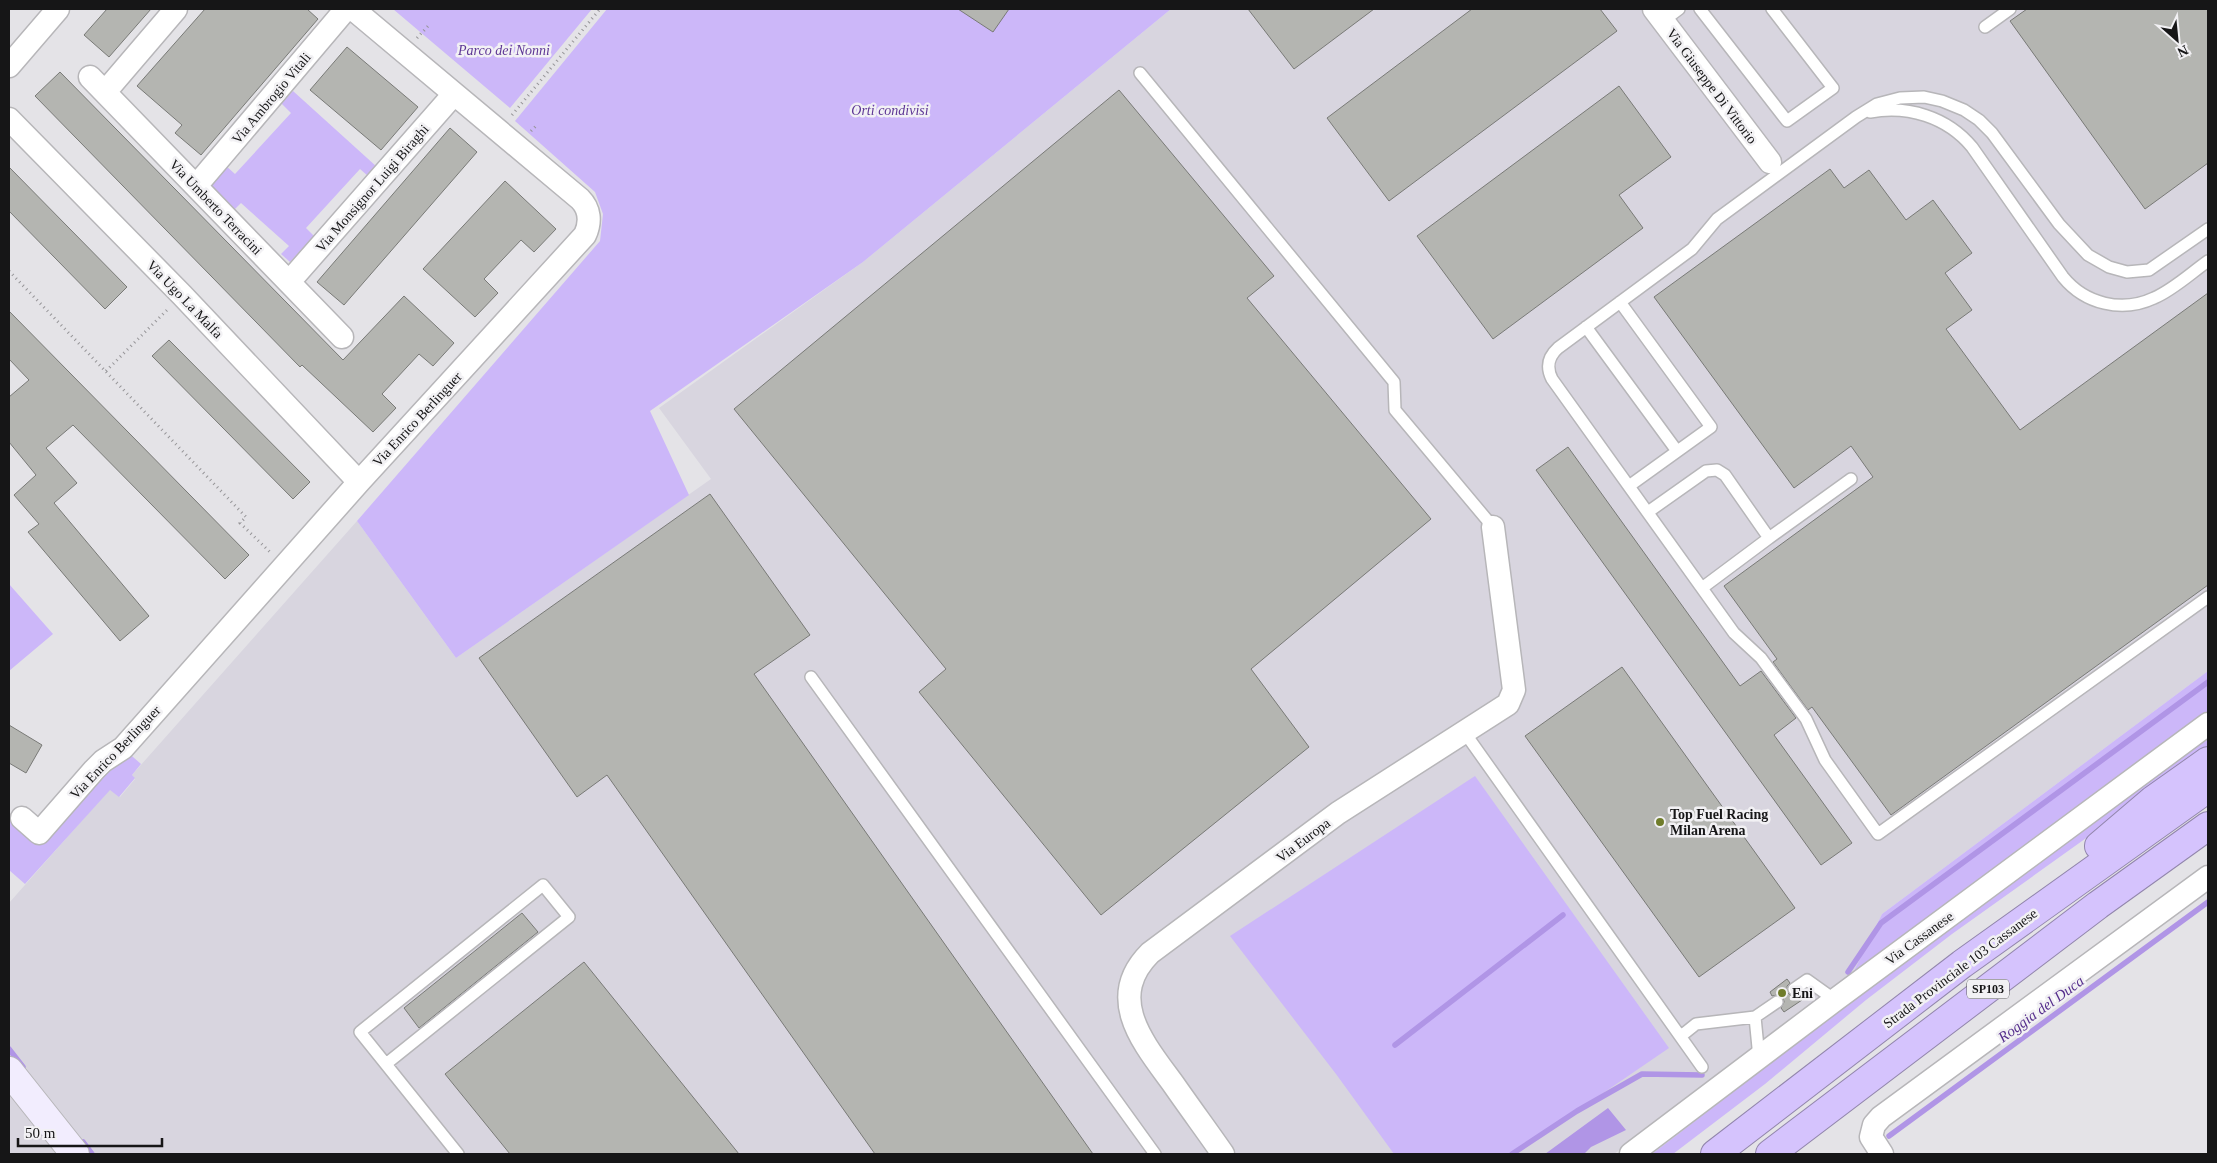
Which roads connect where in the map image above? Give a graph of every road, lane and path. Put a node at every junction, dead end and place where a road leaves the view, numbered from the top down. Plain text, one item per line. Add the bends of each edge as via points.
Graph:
1 (58, 9) edge
2 (176, 9) edge
3 (346, 9) edge
4 (353, 9) edge
5 (600, 9) edge
6 (1700, 9) edge
7 (1772, 9) edge
8 (2010, 9) edge
9 (1665, 13) edge
10 (429, 25) dead end
11 (1984, 27) dead end
12 (417, 39) dead end
13 (9, 66) edge
14 (1140, 73) dead end
15 (454, 94) junction
16 (504, 110) dead end
17 (1856, 116) junction
18 (9, 119) edge
19 (1770, 162) dead end
20 (196, 186) junction
21 (2208, 229) edge
22 (2208, 262) edge
23 (9, 271) edge
24 (289, 282) junction
25 (182, 295) junction
26 (1620, 302) junction
27 (1586, 327) junction
28 (342, 337) dead end
29 (106, 371) junction
30 (1677, 451) junction
31 (1851, 478) dead end
32 (359, 482) junction
33 (1629, 486) junction
34 (1648, 512) junction
35 (1493, 527) joint
36 (1769, 538) junction
37 (284, 567) junction
38 (1702, 588) junction
39 (2208, 597) edge
40 (811, 678) dead end
41 (2208, 724) edge
42 (1465, 733) junction
43 (2208, 761) edge
44 (2208, 788) edge
45 (22, 818) dead end
46 (2208, 826) edge
47 (2208, 877) edge
48 (1962, 964) junction
49 (1794, 989) dead end
50 (1835, 1000) junction
51 (1777, 1002) dead end
52 (1755, 1018) junction
53 (1681, 1036) junction
54 (1759, 1058) junction
55 (386, 1064) junction
56 (1702, 1066) dead end
57 (9, 1071) edge
58 (9, 1088) edge
59 (1810, 1124) junction
60 (61, 1154) edge
61 (75, 1154) edge
62 (458, 1154) edge
63 (1155, 1154) edge
64 (1223, 1154) edge
65 (1631, 1154) edge
66 (1715, 1154) edge
67 (1770, 1154) edge
68 (1777, 1154) edge
69 (1882, 1154) edge

1 - 13 street
2 - 20 street, Via Umberto Terracini via 98,85
3 - 20 street, Via Ambrogio Vitali
4 - 15 street, Via Enrico Berlinguer
5 - 16 path via 511,116
6 - 7 lane via 1787,121 1833,88
8 - 11 lane
9 - 19 street, Via Giuseppe Di Vittorio
10 - 12 path
14 - 35 lane via 1394,382 1395,410
15 - 24 street, Via Monsignor Luigi Biraghi
15 - 32 street, Via Enrico Berlinguer via 582,202 588,214 587,232
17 - 21 lane via 1883,102 1912,97 1942,100 1964,110 1992,133 2059,224 2085,252 2113,269 2132,272 2152,269
17 - 22 lane via 1882,110 1909,111 1929,116 1952,129 1972,148 2063,277 2089,298 2104,304 2144,302 2162,294
17 - 26 lane via 1717,219 1692,249
18 - 25 street, Via Ugo La Malfa
20 - 24 street, Via Umberto Terracini
23 - 29 path
24 - 28 street, Via Umberto Terracini
25 - 29 path
25 - 32 street, Via Ugo La Malfa
26 - 27 lane
26 - 30 lane via 1711,427
27 - 30 lane
27 - 33 lane via 1552,353 1549,371
29 - 37 path via 246,517 240,523
30 - 33 lane
31 - 36 lane
32 - 37 street, Via Enrico Berlinguer
33 - 34 lane
34 - 36 lane via 1706,471 1716,470 1725,475
34 - 38 lane
35 - 42 street, Via Europa via 1514,690 1508,704
36 - 38 lane
37 - 45 street, Via Enrico Berlinguer via 123,748 99,766 39,833
38 - 39 lane via 1734,633 1761,658 1806,719 1825,760 1878,834
40 - 63 lane
41 - 50 street, Via Cassanese
42 - 53 lane
42 - 64 street, Via Europa via 1338,813 1150,953 1140,965 1130,994 1130,1011 1135,1027
43 - 48 highway, SP103 via 2153,800
44 - 48 highway, Strada Provinciale 103 Cassanese / SP103
46 - 59 highway, SP103 via 2098,905
47 - 69 street via 1881,1117 1874,1125 1871,1137
48 - 66 highway, Strada Provinciale 103 Cassanese / SP103
49 - 50 lane via 1807,980
50 - 54 street, Via Cassanese
51 - 52 lane
52 - 53 lane via 1696,1024
52 - 54 lane
53 - 56 lane
54 - 65 street, Via Cassanese
55 - 55 lane via 569,917 543,885 360,1032
55 - 62 lane
57 - 61 main road
58 - 60 main road
59 - 67 highway, SP103
59 - 68 highway, SP103

